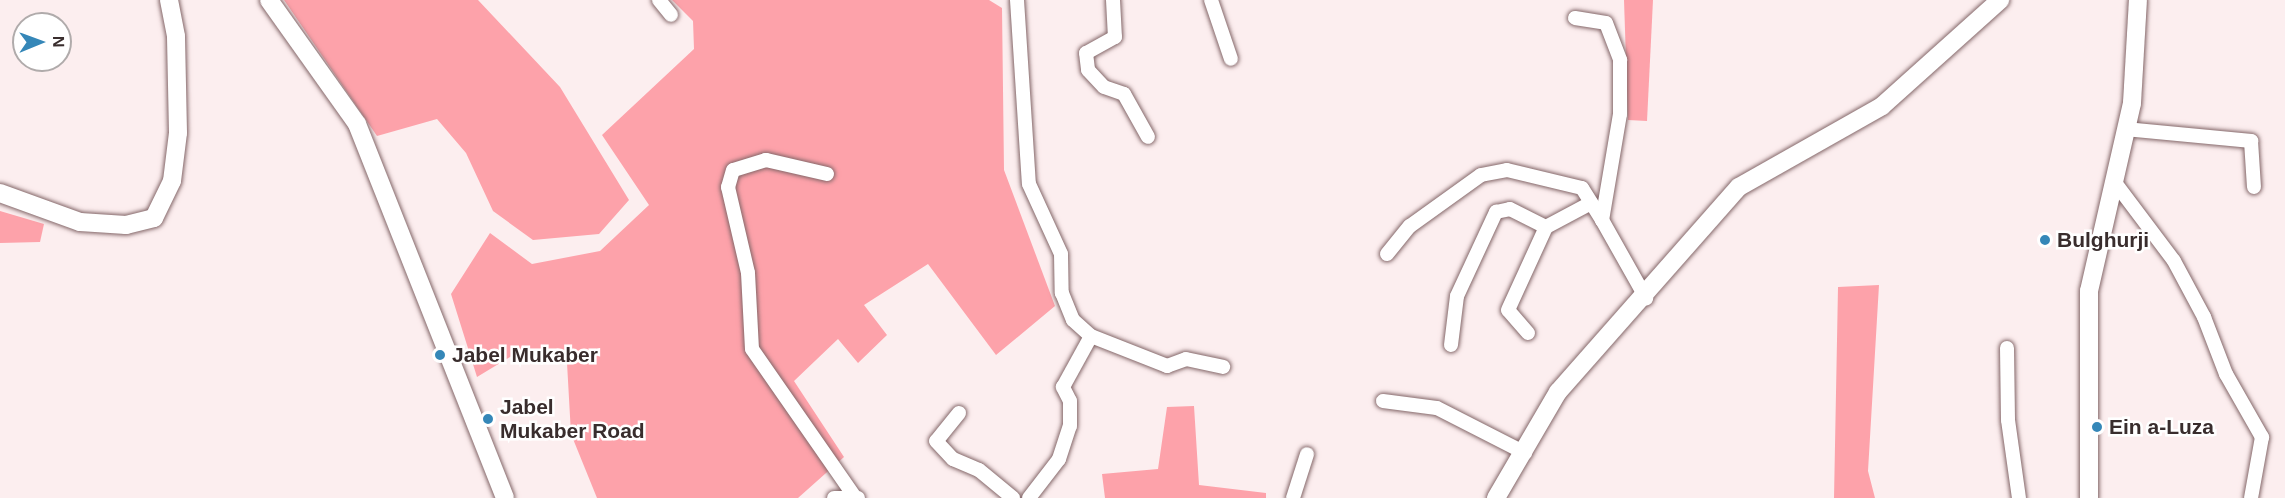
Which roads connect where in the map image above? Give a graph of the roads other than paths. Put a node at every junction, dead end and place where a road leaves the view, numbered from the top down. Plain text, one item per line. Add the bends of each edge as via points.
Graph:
1 (169, 0) edge
2 (269, 0) edge
3 (659, 0) edge
4 (1017, 0) edge
5 (1113, 0) edge
6 (1211, 0) edge
7 (2000, 0) edge
8 (2138, 0) edge
9 (672, 15) dead end
10 (1575, 18) dead end
11 (1231, 59) dead end
12 (2125, 129) junction
13 (1148, 137) dead end
14 (827, 174) dead end
15 (2113, 180) junction
16 (2254, 187) dead end
17 (0, 193) edge
18 (1591, 203) junction
19 (1602, 220) junction
20 (1546, 227) junction
21 (1387, 254) dead end
22 (1646, 298) junction
23 (1528, 333) dead end
24 (1092, 336) junction
25 (1451, 345) dead end
26 (2007, 348) dead end
27 (1223, 367) dead end
28 (1383, 401) dead end
29 (959, 413) dead end
30 (1525, 453) junction
31 (1307, 454) dead end
32 (856, 497) edge
33 (505, 498) edge
34 (834, 498) edge
35 (1013, 498) edge
36 (1029, 498) edge
37 (1293, 498) edge
38 (1496, 498) edge
39 (2019, 498) edge
40 (2089, 498) edge
41 (2251, 498) edge

1 - 17 street via 176,36 178,133 172,182 154,218 126,225 81,222
2 - 33 street via 357,124
3 - 9 street
4 - 24 street via 1029,184 1061,254 1062,293 1073,320
5 - 13 street via 1115,37 1086,53 1088,70 1104,87 1124,94
6 - 11 street
7 - 22 street via 1882,106 1739,187
8 - 12 street
10 - 19 street via 1606,23 1620,60 1620,114
12 - 15 street
12 - 16 street via 2251,141
14 - 32 street via 766,160 733,170 728,187 748,273 752,349
15 - 40 street via 2089,291
15 - 41 street via 2174,261 2204,316 2226,374 2262,437
18 - 19 street
18 - 20 street
18 - 21 street via 1582,188 1541,174 1507,170 1481,175 1410,226
19 - 22 street
20 - 23 street via 1508,310
20 - 25 street via 1510,209 1496,212 1460,287
22 - 30 street via 1558,392
24 - 27 street via 1167,366 1186,359
24 - 36 street via 1063,387 1070,401 1070,426 1059,459
26 - 39 street via 2008,420
28 - 30 street via 1437,408
29 - 35 street via 936,441 953,459 979,470
30 - 38 street
31 - 37 street
32 - 34 street

